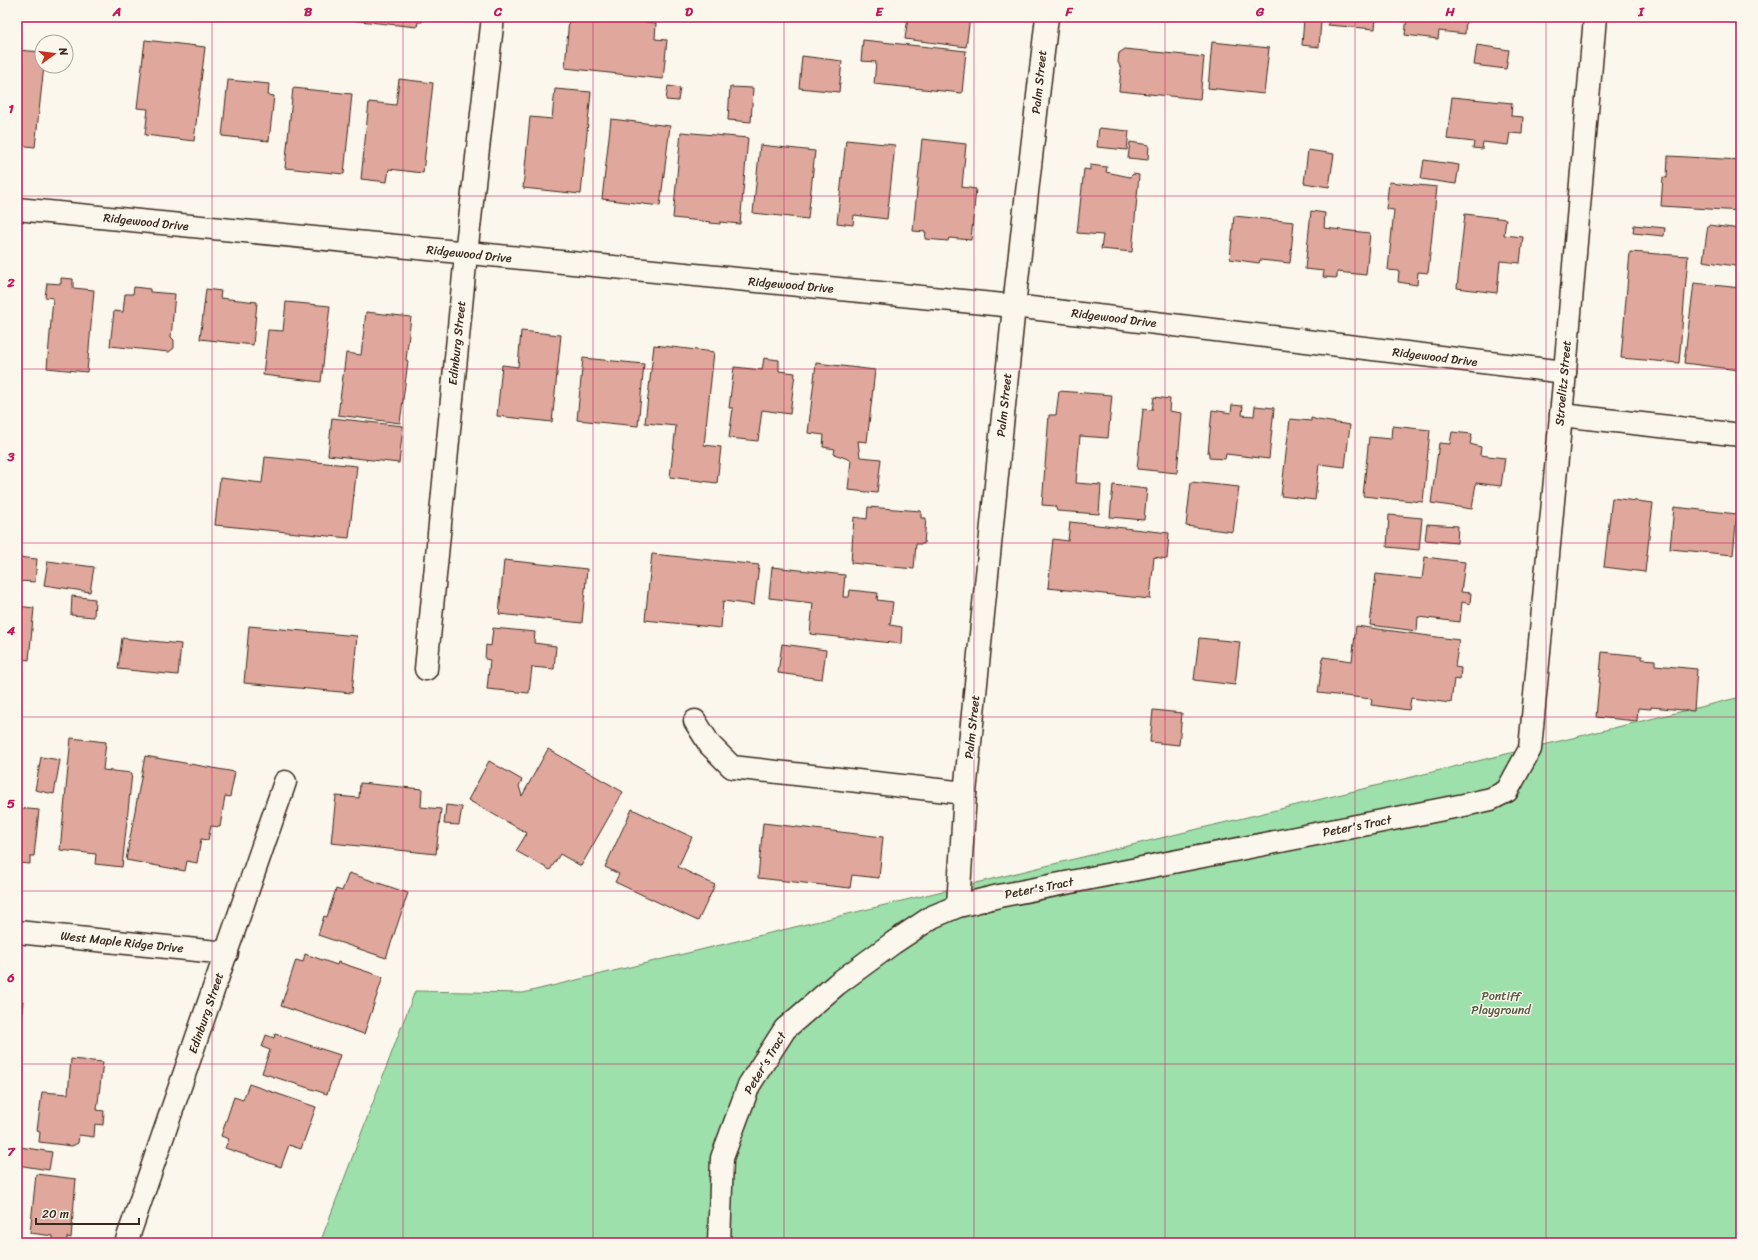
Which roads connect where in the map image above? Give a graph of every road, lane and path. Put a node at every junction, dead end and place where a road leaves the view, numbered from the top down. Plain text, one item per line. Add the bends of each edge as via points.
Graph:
1 (493, 17) edge
2 (1047, 17) edge
3 (1595, 17) edge
4 (17, 209) edge
5 (466, 254) junction
6 (1014, 306) junction
7 (1564, 372) junction
8 (1560, 415) junction
9 (1741, 435) edge
10 (426, 668) dead end
11 (695, 721) dead end
12 (1530, 749) joint
13 (285, 782) dead end
14 (965, 792) junction
15 (958, 906) junction
16 (17, 932) edge
17 (227, 953) junction
18 (126, 1243) edge
19 (720, 1243) edge

1 - 5 street, Edinburg Street
2 - 6 street, Palm Street
3 - 7 street, Stroelitz Street
4 - 5 street, Ridgewood Drive
5 - 6 street, Ridgewood Drive
5 - 10 street, Edinburg Street
6 - 7 street, Ridgewood Drive
6 - 14 street, Palm Street
7 - 8 street, Stroelitz Street
8 - 9 street
8 - 12 street, Stroelitz Street
11 - 14 street via 710,745 732,767
12 - 15 street, Peter's Tract via 1507,790 1491,799
13 - 17 street, Edinburg Street
14 - 15 street, Palm Street
15 - 19 street, Peter's Tract via 932,917 893,943 837,984 785,1029 749,1085 722,1158
16 - 17 street, West Maple Ridge Drive
17 - 18 street, Edinburg Street

